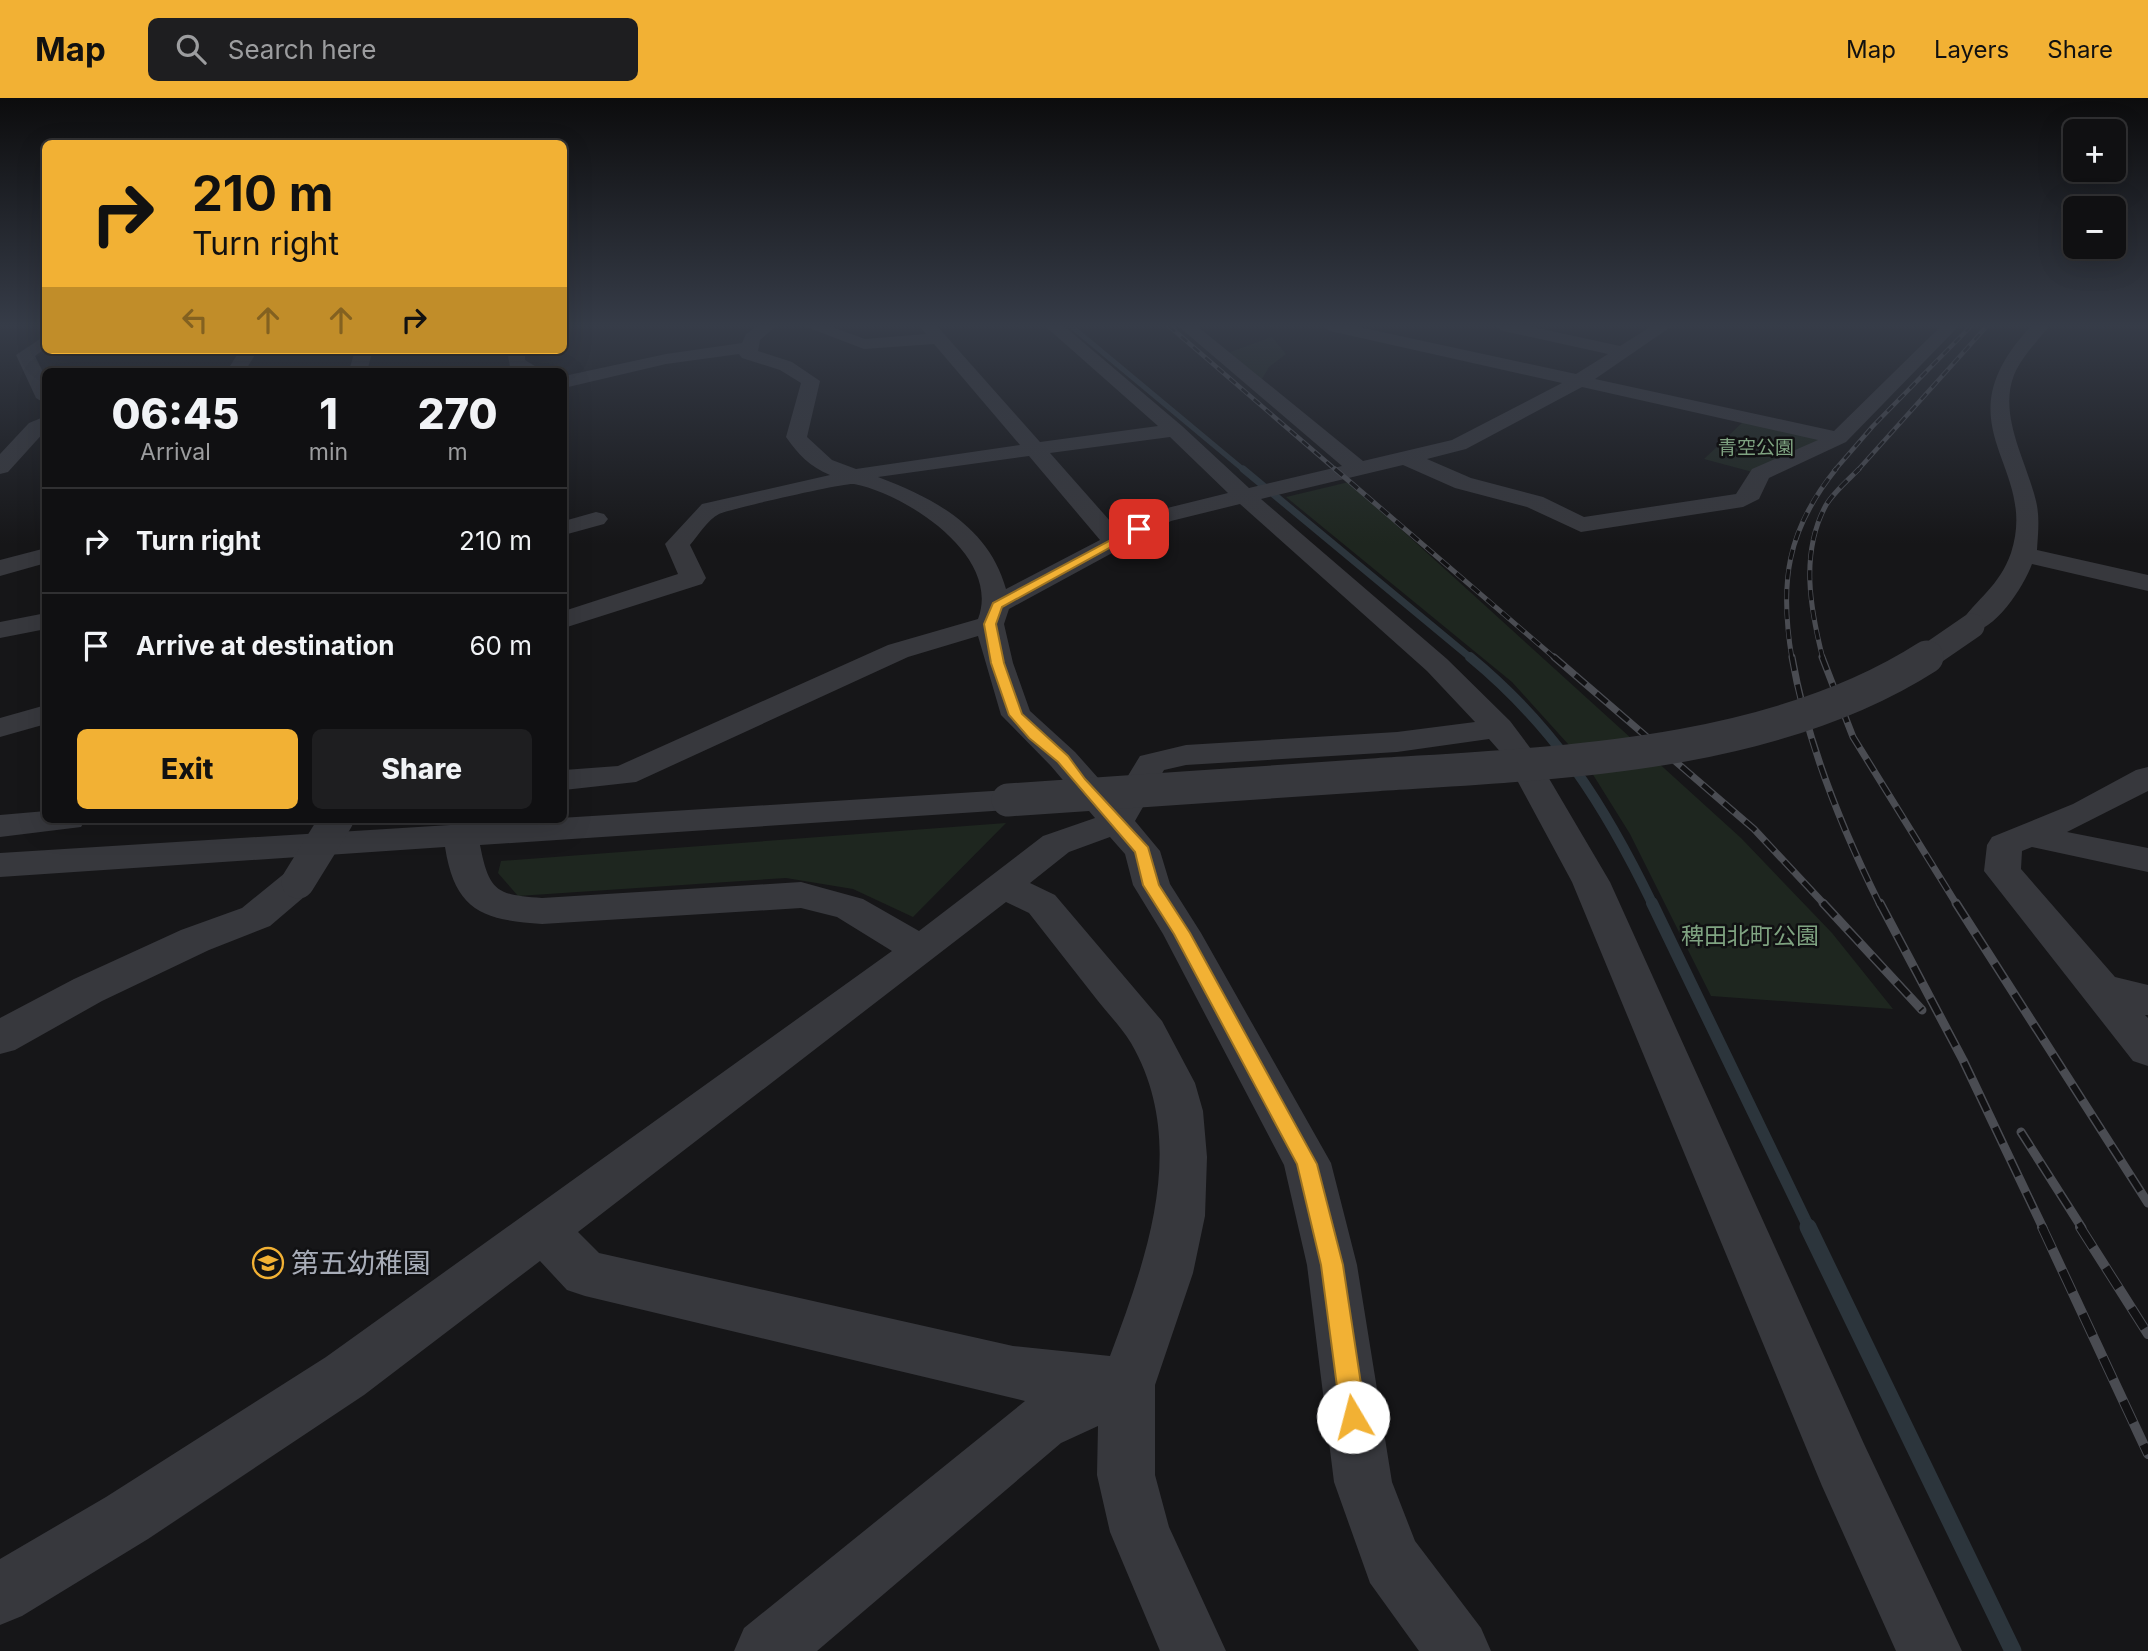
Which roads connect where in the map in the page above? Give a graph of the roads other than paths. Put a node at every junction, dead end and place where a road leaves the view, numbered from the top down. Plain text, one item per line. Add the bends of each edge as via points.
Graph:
1 (806, 398) edge
2 (992, 398) edge
3 (1138, 398) edge
4 (1274, 398) edge
5 (1546, 398) edge
6 (1654, 398) edge
7 (1879, 398) edge
8 (2001, 398) edge
9 (42, 424) edge
10 (1175, 430) junction
11 (1839, 438) junction
12 (1037, 450) junction
13 (1408, 459) junction
14 (3, 460) edge
15 (1360, 470) junction
16 (853, 478) junction
17 (1261, 494) junction
18 (596, 519) dead end
19 (567, 527) edge
20 (1115, 542) junction
21 (0, 544) edge
22 (2023, 554) junction
23 (23, 561) edge
24 (2148, 583) edge
25 (993, 615) junction
26 (567, 619) edge
27 (42, 622) edge
28 (1972, 626) joint
29 (0, 630) edge
30 (42, 715) edge
31 (0, 728) edge
32 (1499, 728) junction
33 (2148, 777) edge
34 (567, 780) edge
35 (1008, 800) joint
36 (42, 822) edge
37 (1117, 822) junction
38 (335, 823) edge
39 (0, 826) edge
40 (2029, 835) junction
41 (461, 838) junction
42 (2148, 860) edge
43 (0, 865) edge
44 (1003, 885) junction
45 (919, 951) junction
46 (2102, 989) junction
47 (2148, 1000) edge
48 (0, 1038) edge
49 (2148, 1049) edge
50 (542, 1230) junction
51 (1127, 1385) junction
52 (0, 1594) edge
53 (767, 1651) edge
54 (1193, 1651) edge
55 (1458, 1651) edge
56 (1929, 1651) edge

1 - 16 street via 796,437 824,465
2 - 12 street
3 - 10 street
4 - 15 street
5 - 13 street via 1469,440
6 - 11 street
7 - 11 street
8 - 22 street via 2009,449 2025,498 2029,533
9 - 14 street
10 - 12 street
10 - 17 street
11 - 13 street via 1760,474 1743,500 1581,525 1535,502 1463,483
12 - 16 street via 881,470
12 - 20 street
13 - 15 street
15 - 17 street
16 - 25 street via 907,496 946,518 977,553 990,578
16 - 26 street via 710,509 677,544 694,578
17 - 20 street via 1163,516
17 - 32 street
18 - 19 street
20 - 25 street
21 - 23 street
22 - 24 street
22 - 28 street via 2014,579
25 - 34 street via 898,651 624,775
25 - 37 street via 998,663 1016,715 1063,759
27 - 29 street
28 - 35 street, bridge via 1905,670 1821,707 1672,746 1466,769
30 - 31 street
32 - 37 street via 1397,742 1186,755 1152,764
32 - 56 street via 1553,810 1591,882 1843,1465
33 - 40 street
35 - 41 street
36 - 39 street
37 - 44 street via 1056,844
37 - 55 street via 1142,850 1152,885 1307,1164 1332,1265 1363,1482 1392,1561
38 - 48 street, bridge via 298,882 256,917 88,990
40 - 42 street
40 - 46 street via 2005,845 2002,871
41 - 43 street
41 - 45 street via 469,882 476,894 514,910 801,895 858,909
44 - 45 street
44 - 51 street via 1042,904 1147,1032 1173,1083 1180,1111 1180,1216 1167,1273
45 - 50 street
46 - 47 street
46 - 49 street
50 - 51 street via 585,1273 1013,1373
50 - 52 street via 345,1376 128,1518
51 - 53 street via 1041,1423
51 - 54 street via 1126,1475 1140,1532

